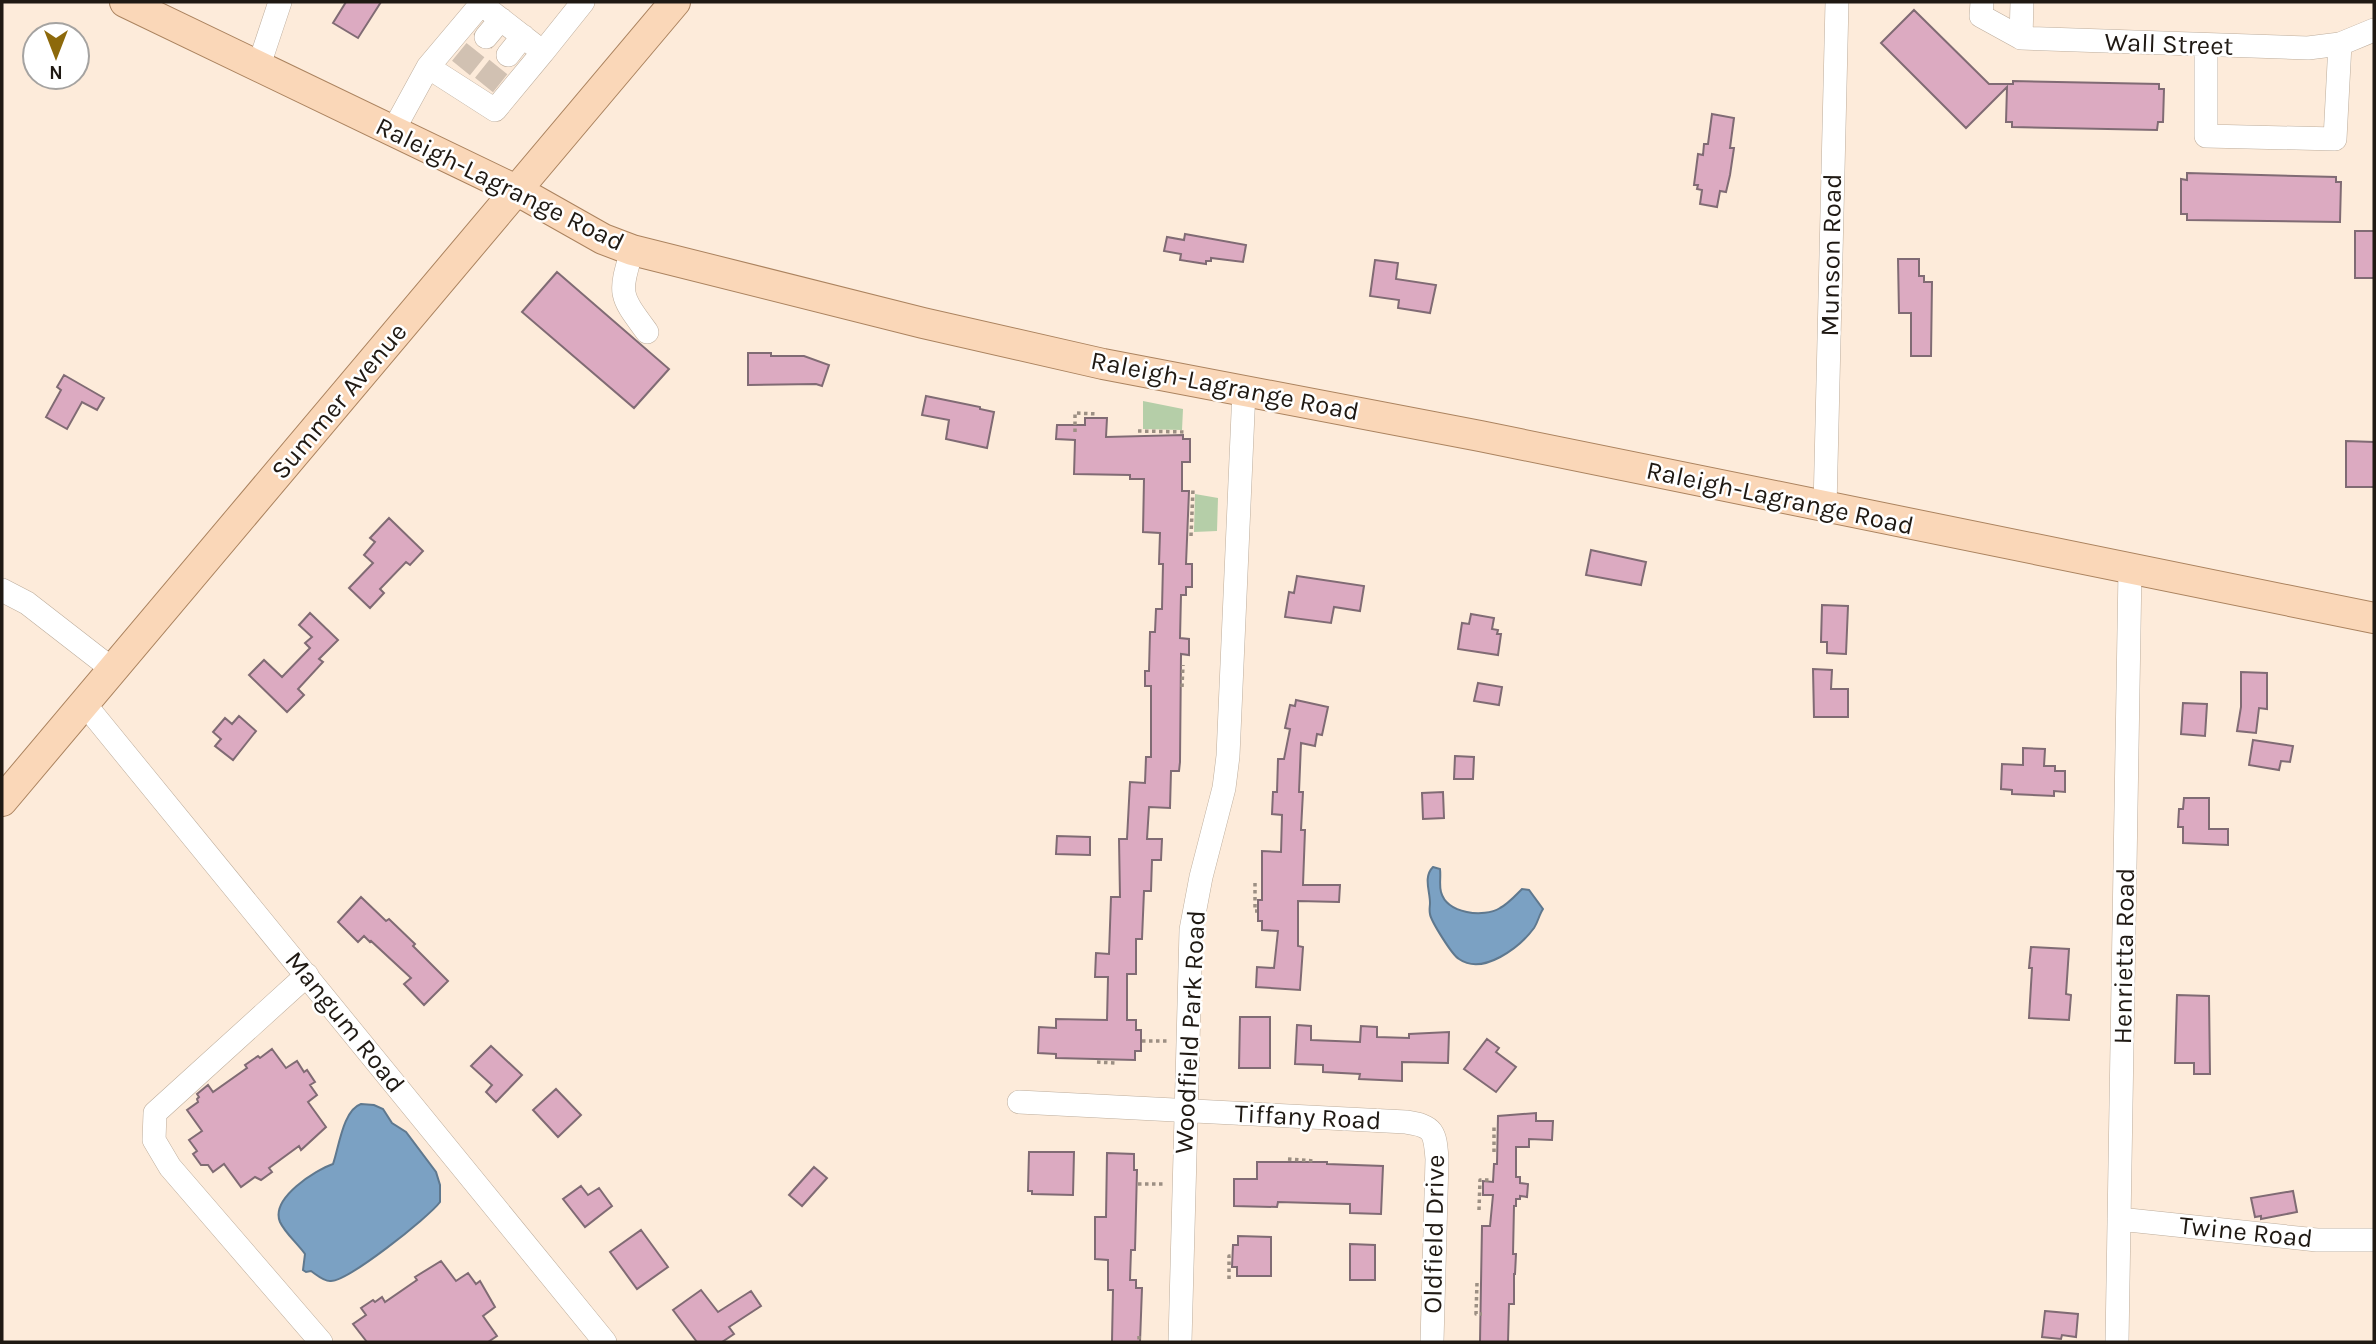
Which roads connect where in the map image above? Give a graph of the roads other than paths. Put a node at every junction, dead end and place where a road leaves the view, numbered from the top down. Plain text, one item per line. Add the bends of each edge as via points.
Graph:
1 (125, 2) edge
2 (280, 2) edge
3 (583, 2) edge
4 (675, 2) edge
5 (1837, 2) edge
6 (1982, 2) edge
7 (2022, 2) edge
8 (501, 19) junction
9 (2374, 30) edge
10 (523, 36) junction
11 (486, 37) tunnel mouth
12 (2021, 38) junction
13 (2340, 44) junction
14 (2206, 46) junction
15 (543, 52) junction
16 (508, 55) tunnel mouth
17 (258, 65) junction
18 (428, 67) junction
19 (393, 131) junction
20 (517, 191) junction
21 (632, 250) junction
22 (647, 332) dead end
23 (1244, 390) junction
24 (1825, 508) junction
25 (2130, 570) junction
26 (2, 590) edge
27 (2374, 618) edge
28 (112, 668) junction
29 (83, 702) junction
30 (2, 801) edge
31 (307, 975) junction
32 (1019, 1102) dead end
33 (1186, 1111) junction
34 (1429, 1128) joint
35 (2119, 1219) junction
36 (2374, 1240) edge
37 (321, 1342) edge
38 (605, 1342) edge
39 (1180, 1342) edge
40 (1432, 1342) edge
41 (2117, 1342) edge

1 - 17 main road, Raleigh-Lagrange Road
2 - 17 street
3 - 15 street
4 - 20 main road, Summer Avenue
5 - 24 street, Munson Road
6 - 12 street, Wall Street via 1982,16
7 - 12 street
8 - 10 street
8 - 11 street
8 - 18 street via 481,4
9 - 13 street, Wall Street
10 - 15 street
10 - 16 street
12 - 14 street, Wall Street
13 - 14 street, Wall Street via 2308,48
13 - 14 street via 2335,139 2206,136
15 - 18 street via 495,110 479,91 456,76
17 - 19 main road, Raleigh-Lagrange Road
18 - 19 street
19 - 20 main road, Raleigh-Lagrange Road
20 - 21 main road, Raleigh-Lagrange Road
20 - 28 main road, Summer Avenue
21 - 22 street via 621,286 628,306
21 - 23 main road, Raleigh-Lagrange Road via 949,329
23 - 24 main road, Raleigh-Lagrange Road
23 - 33 street, Woodfield Park Road via 1231,727 1224,788 1191,930
24 - 25 main road, Raleigh-Lagrange Road
25 - 27 main road, Raleigh-Lagrange Road
25 - 35 street, Henrietta Road
26 - 28 street via 27,603
28 - 29 main road, Summer Avenue
29 - 30 main road, Summer Avenue
29 - 31 street, Mangum Road
31 - 37 street via 155,1113 154,1140 170,1167
31 - 38 street, Mangum Road
32 - 33 street, Tiffany Road
33 - 34 street, Tiffany Road via 1406,1122
33 - 39 street, Woodfield Park Road
34 - 40 street, Oldfield Drive via 1437,1159
35 - 36 street, Twine Road via 2317,1240
35 - 41 street, Henrietta Road

